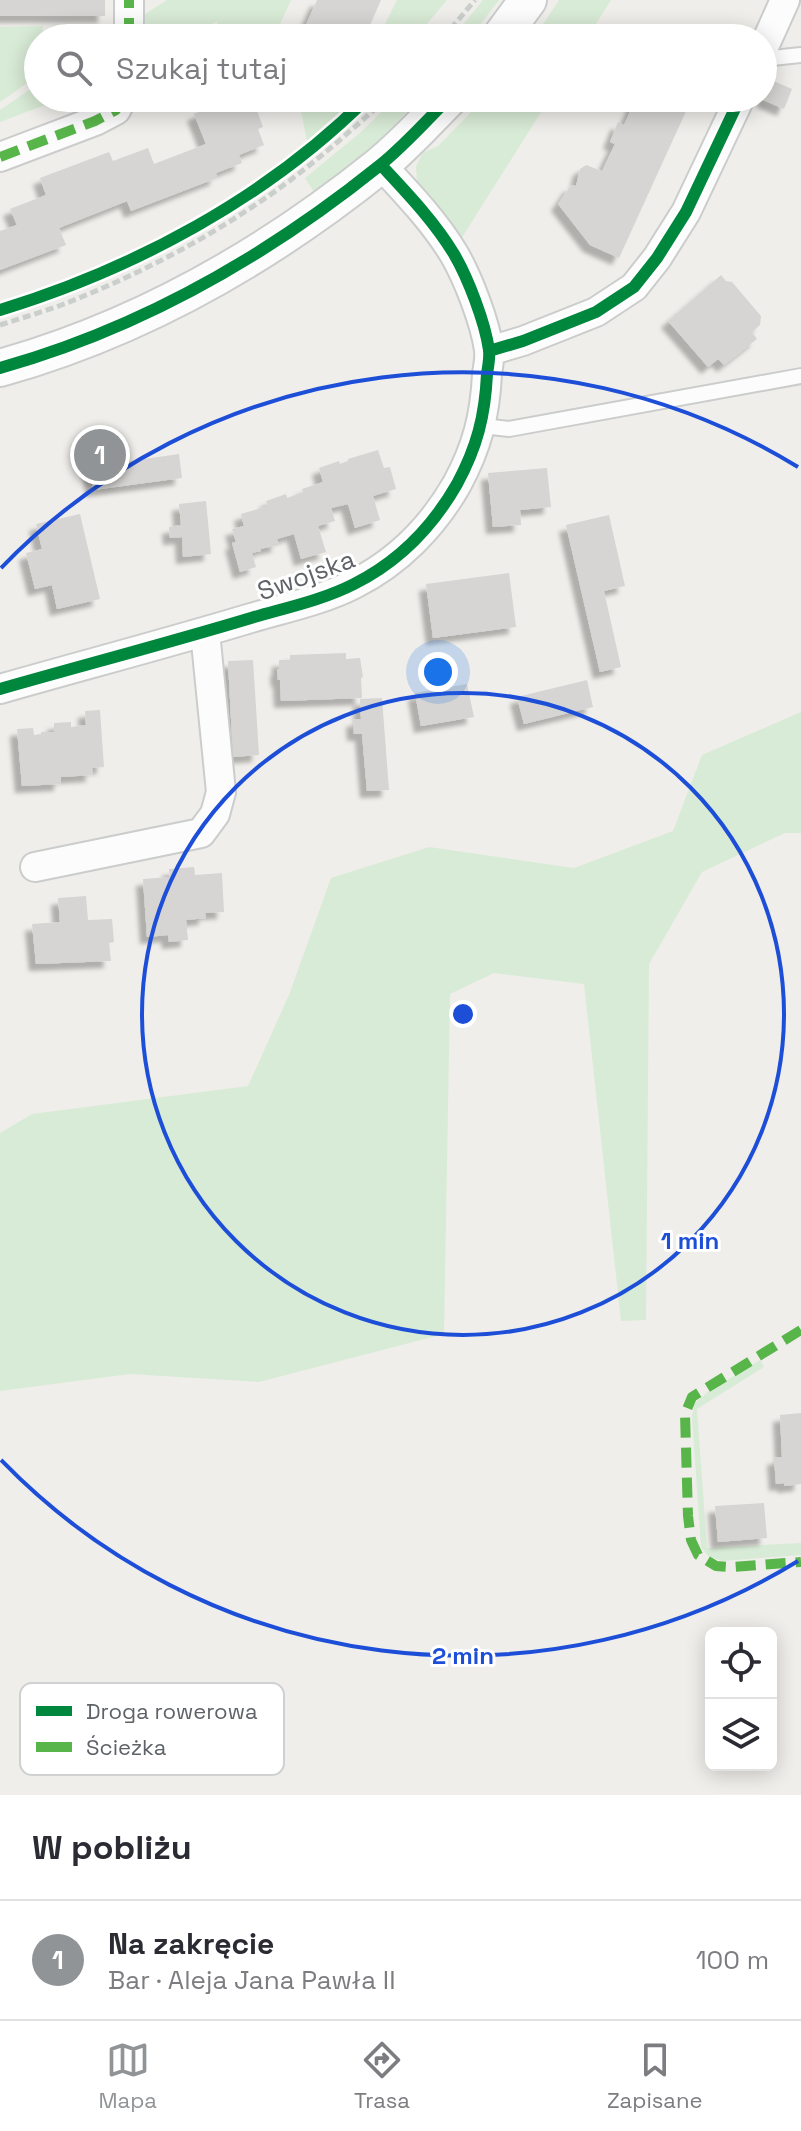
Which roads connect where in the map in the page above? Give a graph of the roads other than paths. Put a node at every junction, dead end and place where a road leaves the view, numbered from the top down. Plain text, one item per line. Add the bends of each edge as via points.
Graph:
1 (129, 0) edge
2 (528, 0) edge
3 (785, 0) edge
4 (129, 24) edge
5 (510, 24) edge
6 (774, 24) edge
7 (801, 55) edge
8 (777, 58) edge
9 (112, 112) edge
10 (435, 112) edge
11 (733, 112) edge
12 (0, 157) edge
13 (381, 165) junction
14 (489, 351) junction
15 (0, 368) edge
16 (801, 376) edge
17 (482, 426) junction
18 (205, 632) junction
19 (0, 689) edge
20 (35, 867) dead end

1 - 4 street
2 - 5 street
3 - 6 street
7 - 8 lane
9 - 12 street
10 - 13 street
11 - 14 street via 686,212 634,287 596,312
13 - 14 street, Swojska via 453,253
13 - 15 street via 260,252 177,298 79,343
14 - 17 street, Swojska
16 - 17 lane via 509,429
17 - 18 street, Swojska via 447,502 402,553 352,585
18 - 19 street, Swojska
18 - 20 street via 221,792 215,814 201,833

